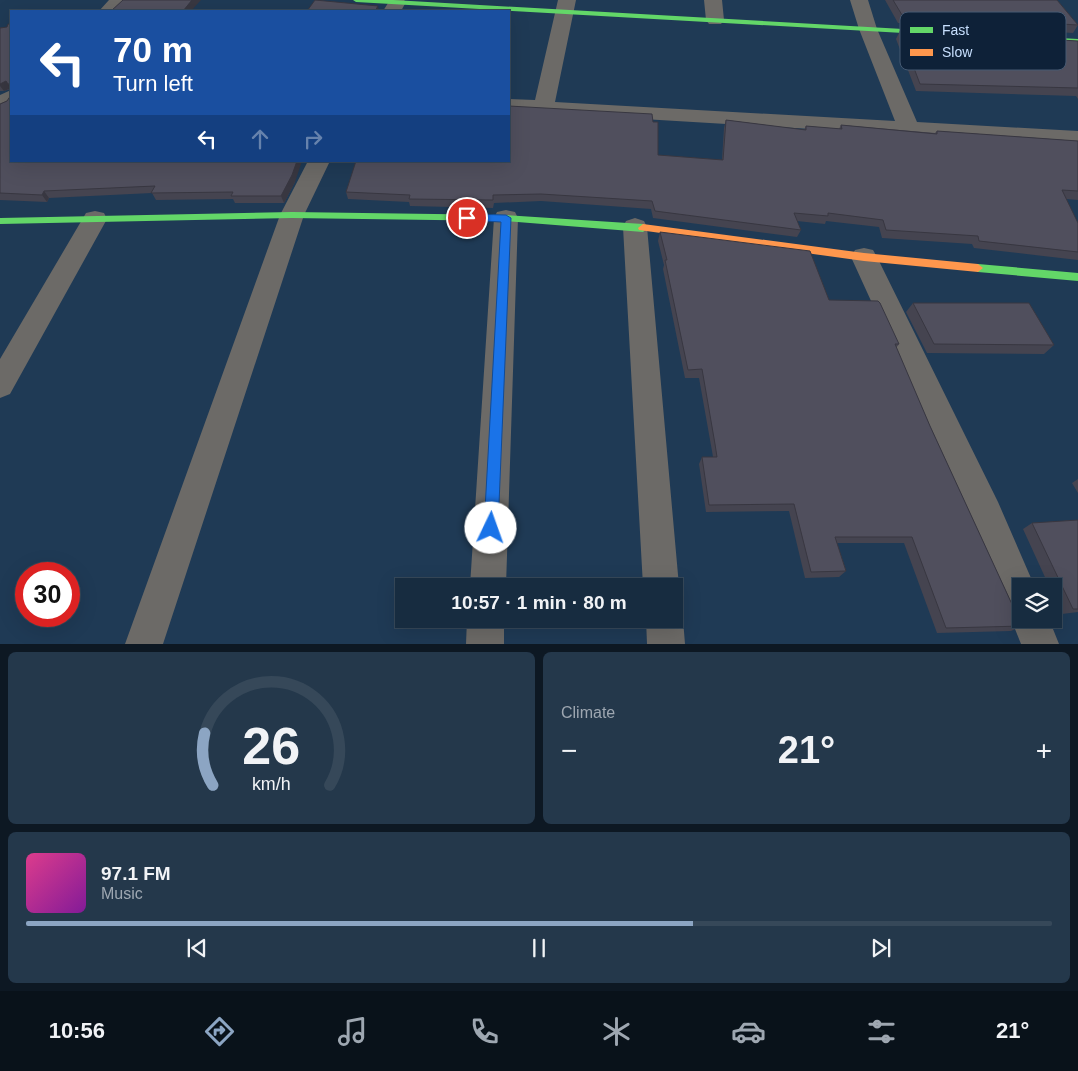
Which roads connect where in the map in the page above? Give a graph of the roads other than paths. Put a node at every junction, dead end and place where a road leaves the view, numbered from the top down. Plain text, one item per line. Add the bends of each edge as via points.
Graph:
1 (119, 0) edge
2 (356, 0) edge
3 (713, 0) edge
4 (859, 0) edge
5 (566, 5) edge
6 (394, 7) edge
7 (109, 10) edge
8 (715, 20) junction
9 (868, 29) junction
10 (900, 31) edge
11 (10, 97) edge
12 (10, 105) edge
13 (510, 105) edge
14 (544, 106) junction
15 (909, 129) junction
16 (1078, 138) edge
17 (318, 162) edge
18 (292, 215) junction
19 (506, 218) junction
20 (95, 219) junction
21 (0, 222) edge
22 (635, 227) junction
23 (864, 257) junction
24 (1078, 276) edge
25 (0, 384) edge
26 (488, 578) edge
27 (660, 578) edge
28 (1013, 578) edge
29 (486, 628) edge
30 (665, 628) edge
31 (1034, 628) edge
32 (144, 644) edge
33 (485, 644) edge
34 (666, 644) edge
35 (1040, 644) edge

1 - 7 street
2 - 6 street
3 - 8 street
4 - 9 street
5 - 6 street
5 - 8 street
5 - 14 street
8 - 9 street
9 - 10 street
9 - 15 street
11 - 12 street via 0,105
13 - 14 street
14 - 15 street
15 - 16 street
17 - 18 street
18 - 19 street
18 - 20 street
18 - 32 street
19 - 22 street
19 - 26 street
20 - 21 street
20 - 25 street
22 - 23 street
22 - 27 street
23 - 24 street
23 - 28 street via 986,514
29 - 33 street
30 - 34 street
31 - 35 street

